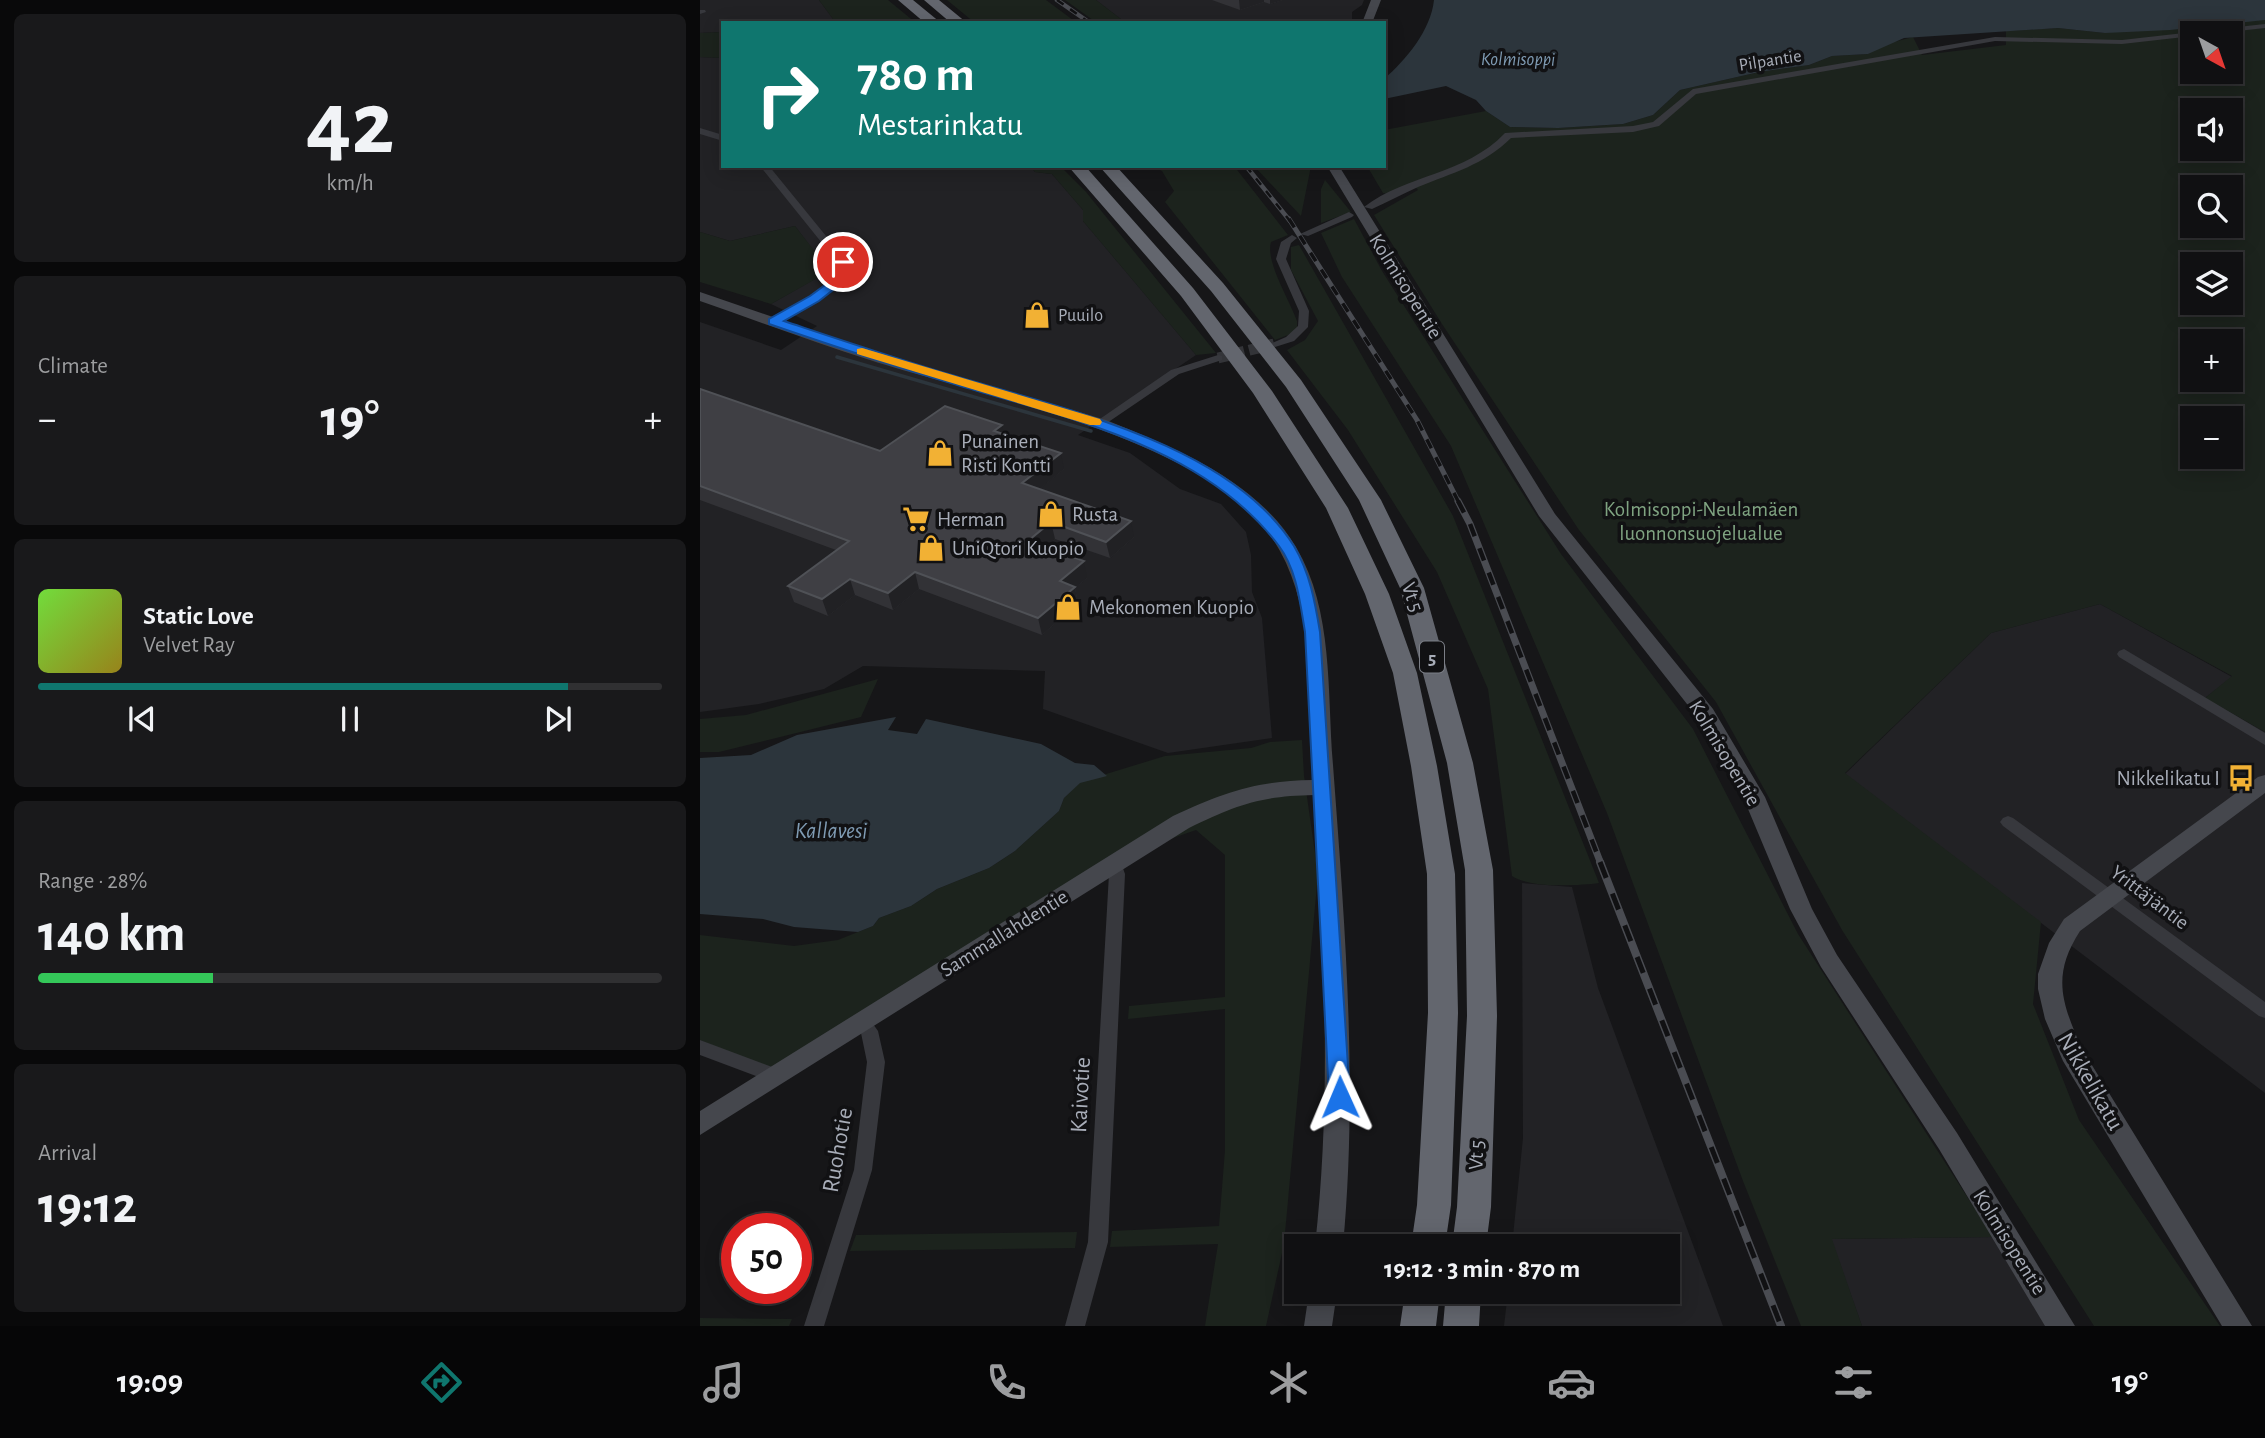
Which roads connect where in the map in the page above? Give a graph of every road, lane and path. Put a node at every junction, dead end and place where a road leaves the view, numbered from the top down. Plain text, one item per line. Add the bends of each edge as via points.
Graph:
1 (905, 0) edge
2 (931, 0) edge
3 (1376, 0) edge
4 (931, 21) edge
5 (957, 21) edge
6 (1368, 21) edge
7 (2265, 26) edge
8 (2244, 28) edge
9 (2180, 35) edge
10 (700, 131) edge
11 (721, 137) edge
12 (766, 168) edge
13 (1078, 168) edge
14 (1109, 168) edge
15 (1334, 168) edge
16 (1369, 207) dead end
17 (1349, 215) dead end
18 (1305, 234) dead end
19 (1292, 238) dead end
20 (700, 296) edge
21 (774, 321) junction
22 (1275, 344) tunnel mouth
23 (1218, 358) tunnel mouth
24 (1100, 424) junction
25 (2124, 654) dead end
26 (2265, 740) edge
27 (2265, 782) edge
28 (1324, 787) junction
29 (2008, 822) dead end
30 (1114, 864) junction
31 (2110, 895) junction
32 (2265, 1011) edge
33 (862, 1022) junction
34 (700, 1047) edge
35 (777, 1076) junction
36 (700, 1124) edge
37 (1330, 1234) edge
38 (1430, 1234) edge
39 (1471, 1234) edge
40 (1321, 1304) edge
41 (1421, 1304) edge
42 (1463, 1304) edge
43 (814, 1326) edge
44 (1075, 1326) edge
45 (1318, 1326) edge
46 (1418, 1326) edge
47 (1461, 1326) edge
48 (2062, 1326) edge
49 (2238, 1326) edge

1 - 4 highway
2 - 5 highway
3 - 6 main road
7 - 8 street
9 - 16 street, Pilpantie via 2122,42 1995,39 1693,92 1656,124 1508,135 1477,162
10 - 11 street
12 - 21 street via 843,262 834,284
13 - 38 highway, Vt 5 / 5 via 1187,292 1270,403 1338,508 1377,594 1405,673 1441,874 1443,1013
14 - 39 highway, Vt 5 / 5 via 1217,287 1294,384 1370,500 1412,588 1461,764 1479,870 1482,1016
15 - 48 main road, Kolmisopentie via 1548,516 1706,714 1754,797 1801,909 1829,961
17 - 18 street
19 - 22 street via 1281,259 1304,312 1303,327 1290,339
20 - 21 main road
21 - 24 main road via 876,357
23 - 24 street via 1175,372
24 - 28 main road via 1214,478 1256,511 1286,546 1306,592
25 - 26 street
27 - 31 main road, Nikkelikatu
28 - 30 main road, Sammallahdentie via 1281,788 1232,798 1181,822
28 - 37 main road via 1340,1120
29 - 31 street, Yrittäjäntie
30 - 33 main road, Sammallahdentie
30 - 44 street, Kaivotie via 1098,1242
31 - 32 street, Yrittäjäntie
31 - 49 main road, Nikkelikatu via 2071,925 2056,947 2048,990 2071,1054
33 - 35 main road, Sammallahdentie
33 - 43 street, Ruohotie via 869,1031 876,1062 863,1170
34 - 35 street
35 - 36 main road, Sammallahdentie
40 - 45 main road
41 - 46 highway
42 - 47 highway

